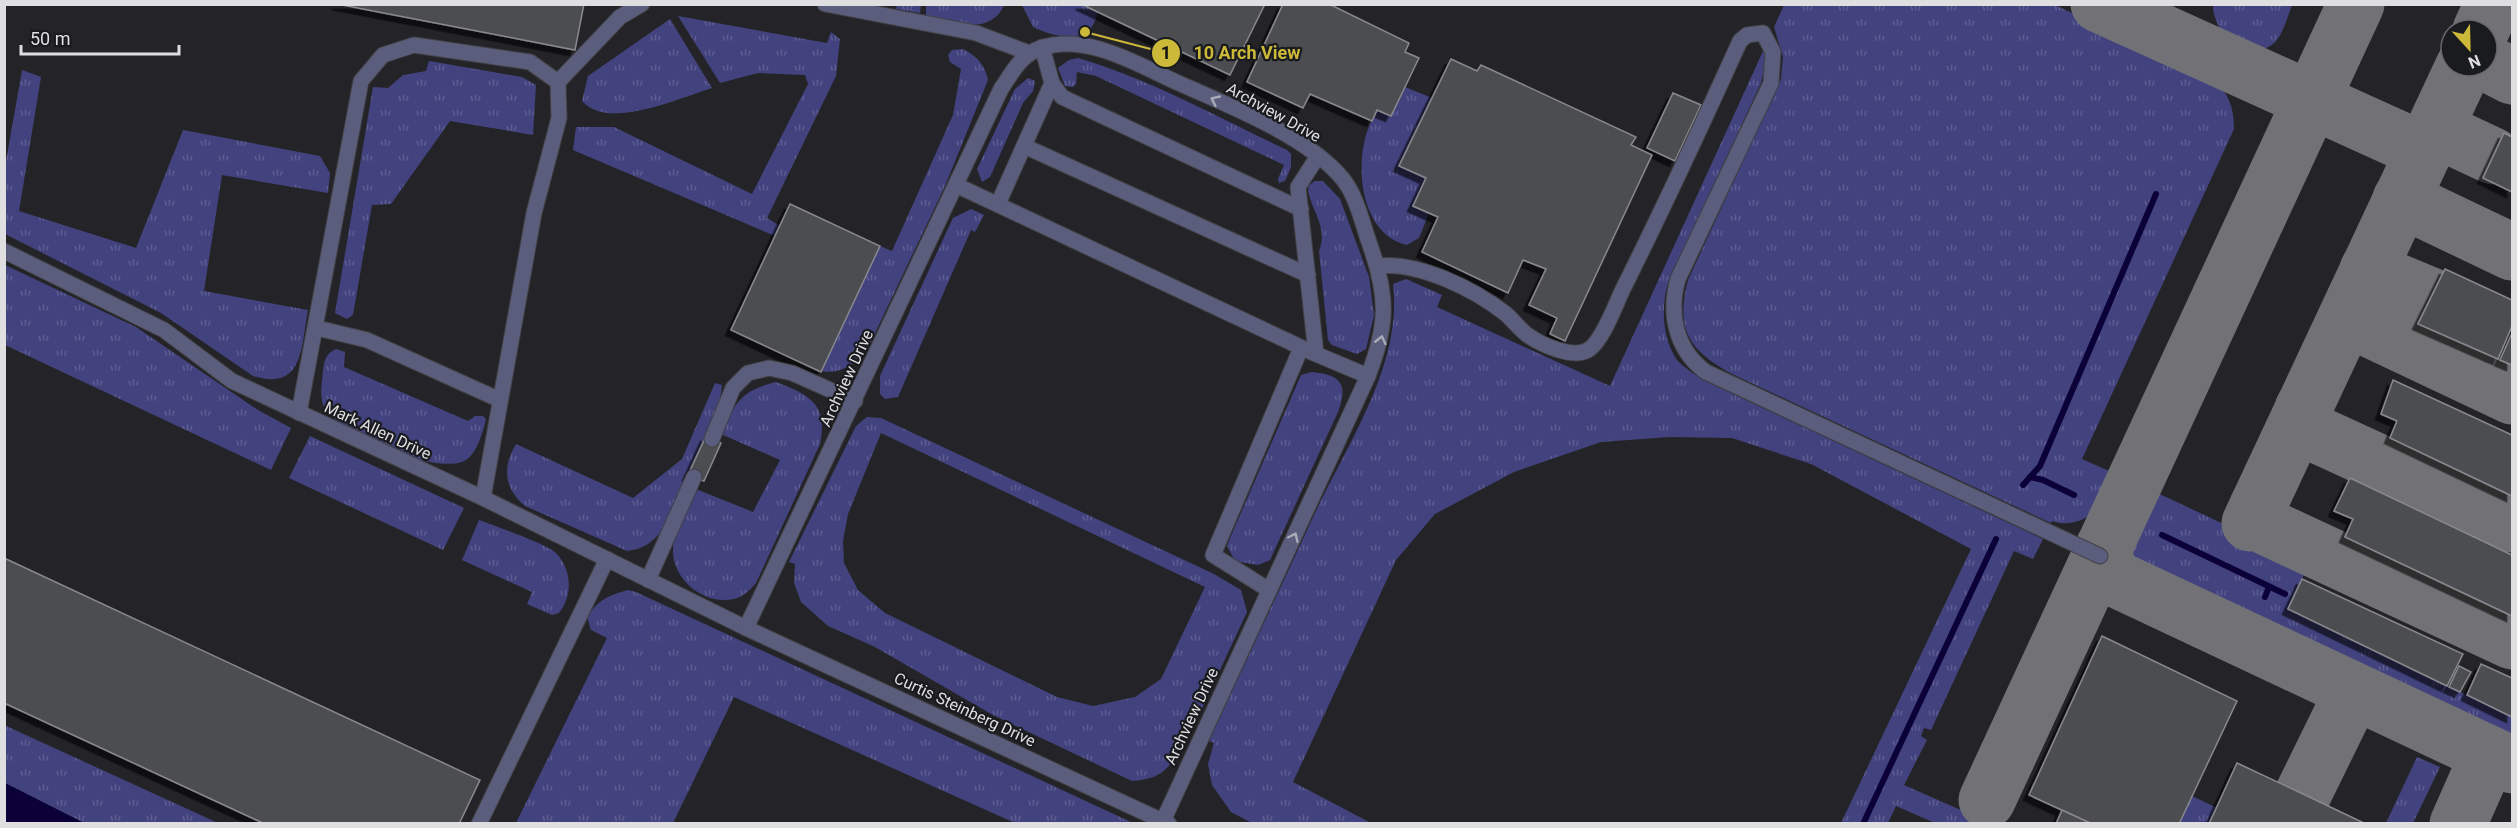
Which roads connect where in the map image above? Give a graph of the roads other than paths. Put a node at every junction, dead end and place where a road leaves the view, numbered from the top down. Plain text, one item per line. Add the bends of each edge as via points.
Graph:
1 (642, 4) edge
2 (825, 4) edge
3 (1035, 50) junction
4 (558, 82) junction
5 (1052, 83) junction
6 (1024, 146) junction
7 (1318, 156) junction
8 (956, 185) junction
9 (998, 204) junction
10 (1301, 209) junction
11 (4, 250) edge
12 (1377, 266) junction
13 (1308, 275) junction
14 (317, 328) junction
15 (1301, 348) junction
16 (1316, 354) junction
17 (1368, 376) junction
18 (501, 400) junction
19 (855, 400) junction
20 (299, 413) junction
21 (712, 439) dead end
22 (694, 477) dead end
23 (483, 498) junction
24 (2100, 556) dead end
25 (607, 559) junction
26 (648, 580) junction
27 (1269, 591) junction
28 (746, 628) junction
29 (1166, 822) edge
30 (479, 824) edge

1 - 4 lane via 620,17
2 - 3 lane via 976,33
3 - 5 lane
7 -> 3 lane, Archview Drive via 1250,116 1119,56 1087,46 1060,44
3 - 8 lane, Archview Drive via 1001,89
4 - 14 lane via 530,62 414,45 383,55 361,81
4 - 18 lane via 559,118 534,213
5 - 6 lane
5 - 10 lane via 1062,97
6 - 9 lane
6 - 13 lane
7 - 10 lane via 1298,187
7 - 12 lane, Archview Drive via 1343,180 1354,200
8 - 9 lane
8 - 19 lane, Archview Drive
9 - 15 lane
10 - 13 lane
11 - 20 lane, Mark Allen Drive via 164,330 232,381
17 -> 12 lane, Archview Drive via 1381,344 1385,315
12 - 24 lane via 1395,264 1420,269 1489,302 1529,336 1562,351 1589,350 1633,270 1740,41 1747,35 1763,33 1773,52 1772,83 1673,296 1676,328 1688,354 1706,372
13 - 16 lane
14 - 18 lane via 367,340
14 - 20 lane
15 - 16 lane
15 - 27 lane via 1213,555
16 - 17 lane
27 -> 17 lane, Archview Drive
18 - 23 lane
19 - 21 lane via 792,373 769,368 748,373 733,388
19 - 28 lane, Archview Drive
20 - 23 lane, Mark Allen Drive
22 - 26 lane
23 - 25 lane, Mark Allen Drive
25 - 26 lane, Mark Allen Drive
25 - 30 lane
26 - 28 lane, Mark Allen Drive
27 - 29 lane, Archview Drive
28 - 29 lane, Curtis Steinberg Drive

